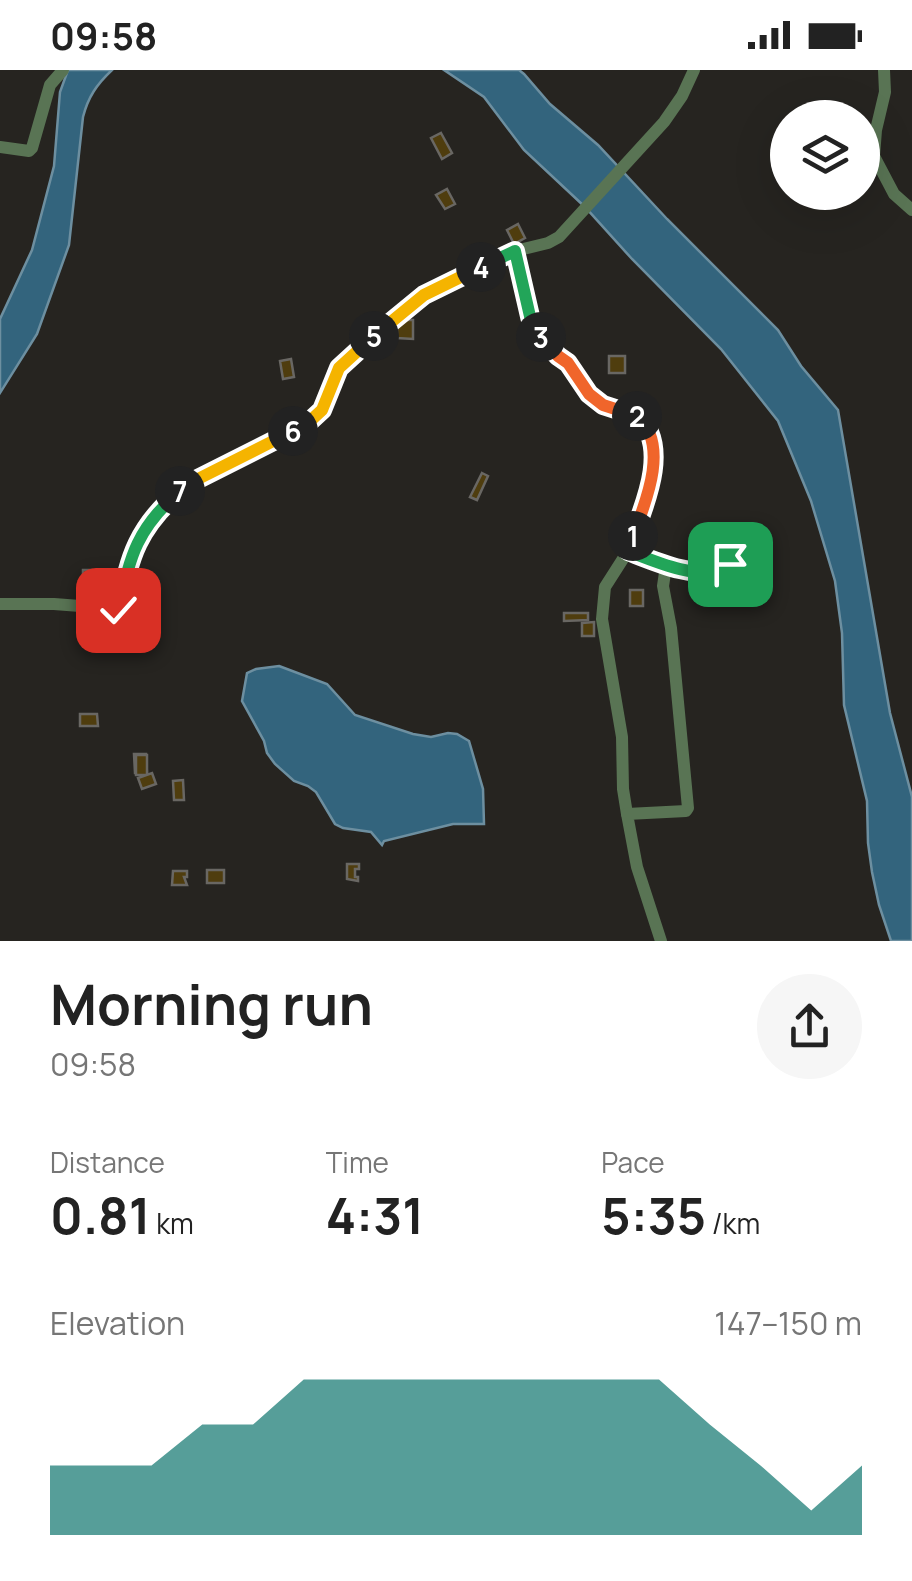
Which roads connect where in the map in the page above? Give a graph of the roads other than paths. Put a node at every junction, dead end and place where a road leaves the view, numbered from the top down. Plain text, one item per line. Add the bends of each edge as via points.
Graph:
1 (64, 70) edge
2 (694, 70) edge
3 (884, 70) edge
4 (0, 146) edge
5 (912, 210) edge
6 (515, 251) junction
7 (628, 551) junction
8 (751, 564) dead end
9 (666, 566) junction
10 (0, 604) edge
11 (627, 814) junction
12 (661, 941) edge

1 - 4 street via 50,85 32,148
2 - 6 street via 664,122 559,237
3 - 5 street via 874,156 894,194
6 - 7 street via 532,325 589,394 646,424 654,446 648,498
6 - 10 street via 424,295 339,368 322,410 309,422 192,482 166,504 133,550 119,609
7 - 9 street
7 - 11 street via 605,587 602,619
8 - 9 street via 706,574
9 - 11 street via 688,808
11 - 12 street

